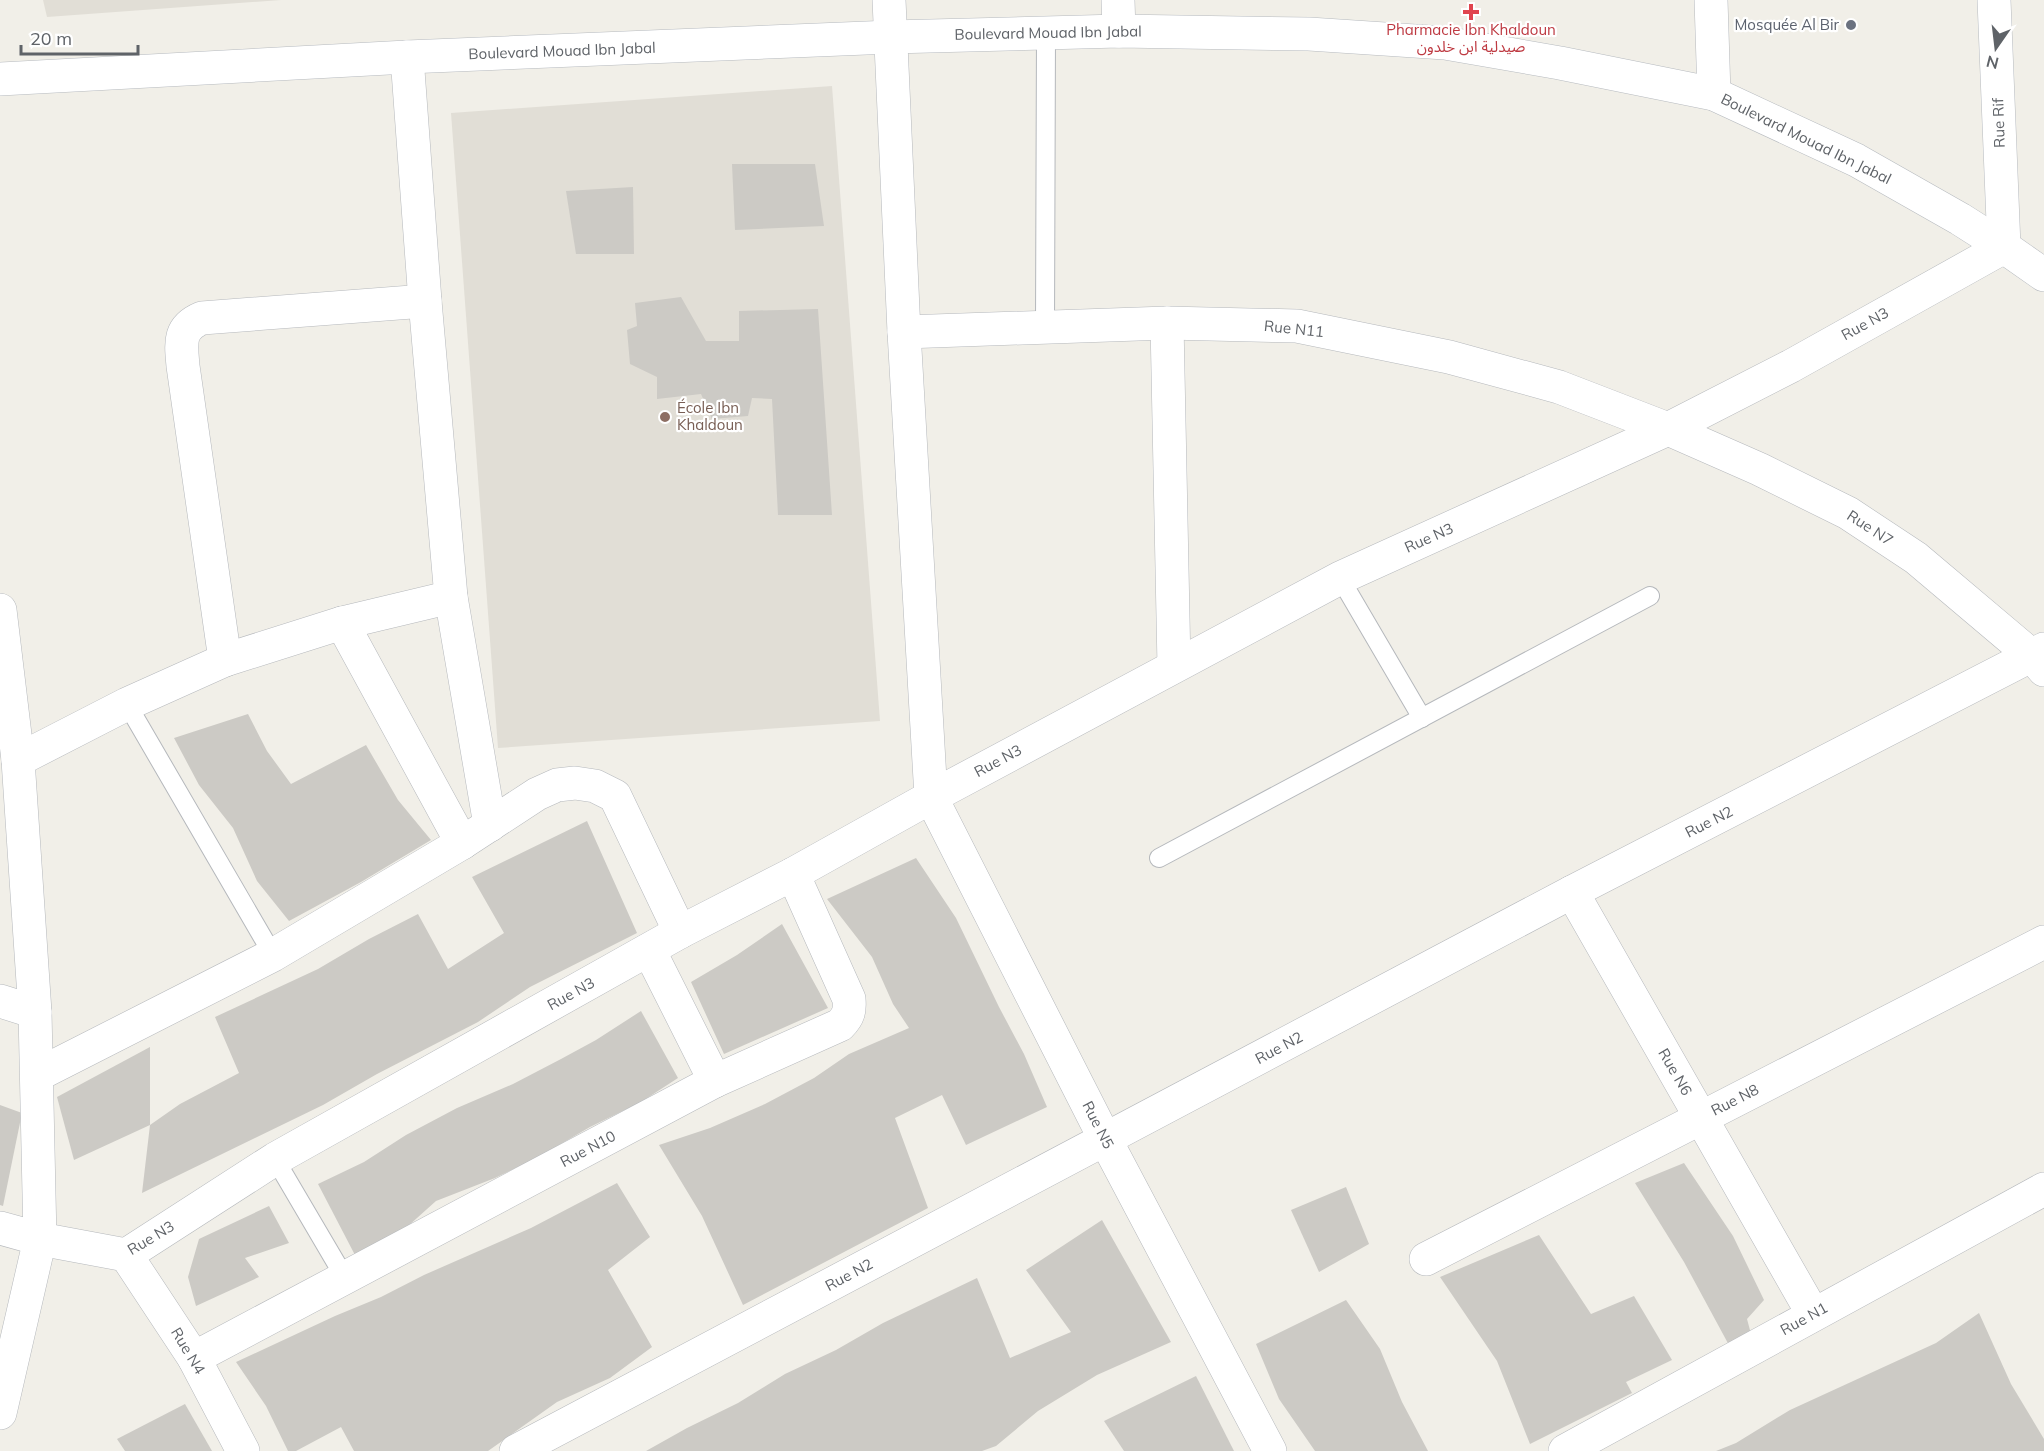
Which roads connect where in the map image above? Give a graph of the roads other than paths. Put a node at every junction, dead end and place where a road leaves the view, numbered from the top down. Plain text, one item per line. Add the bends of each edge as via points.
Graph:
1 (889, 0) edge
2 (1711, 0) edge
3 (1994, 0) edge
4 (1118, 15) edge
5 (1046, 33) junction
6 (891, 37) junction
7 (406, 57) junction
8 (0, 79) edge
9 (1714, 94) junction
10 (2004, 247) junction
11 (2044, 276) edge
12 (425, 301) junction
13 (1167, 323) junction
14 (1045, 326) junction
15 (904, 332) junction
16 (1668, 429) junction
17 (1340, 578) junction
18 (1650, 596) dead end
19 (451, 597) junction
20 (0, 610) edge
21 (342, 623) junction
22 (2040, 658) edge
23 (225, 660) junction
24 (1174, 666) junction
25 (6, 700) edge
26 (127, 705) junction
27 (1422, 718) junction
28 (18, 760) junction
29 (931, 797) junction
30 (490, 825) junction
31 (462, 843) junction
32 (1159, 858) dead end
33 (793, 874) junction
34 (1572, 892) junction
35 (680, 932) junction
36 (2044, 942) edge
37 (650, 950) junction
38 (273, 955) junction
39 (0, 1000) edge
40 (35, 1012) junction
41 (37, 1075) junction
42 (715, 1081) junction
43 (1701, 1117) junction
44 (1105, 1139) junction
45 (275, 1159) junction
46 (2044, 1189) edge
47 (0, 1228) edge
48 (40, 1239) junction
49 (126, 1255) junction
50 (1426, 1259) dead end
51 (345, 1278) junction
52 (1813, 1314) junction
53 (194, 1358) junction
54 (0, 1413) edge
55 (243, 1451) edge
56 (516, 1451) edge
57 (1270, 1451) edge
58 (1565, 1451) edge

1 - 6 street
2 - 9 street
3 - 10 street, Rue Rif
4 - 5 street, Boulevard Mouad Ibn Jabal
4 - 9 street, Boulevard Mouad Ibn Jabal via 1445,43
5 - 6 street, Boulevard Mouad Ibn Jabal
5 - 14 lane
6 - 7 street, Boulevard Mouad Ibn Jabal
6 - 15 street
7 - 8 street, Boulevard Mouad Ibn Jabal
7 - 12 street
9 - 10 street, Boulevard Mouad Ibn Jabal via 1856,160
10 - 11 street, Boulevard Mouad Ibn Jabal
10 - 16 street, Rue N3 via 1791,366
12 - 19 street
12 - 23 street via 202,318 188,326 182,336
13 - 14 street, Rue N11
13 - 16 street, Rue N11 via 1297,326 1449,357 1559,387
13 - 24 street
14 - 15 street, Rue N11
15 - 29 street
16 - 17 street, Rue N3
16 - 22 street, Rue N7 via 1848,513 1916,558
17 - 24 street, Rue N3
17 - 27 lane
18 - 27 lane
19 - 21 street
19 - 30 street
20 - 25 street
21 - 23 street
21 - 31 street
22 - 34 street, Rue N2
23 - 26 street
24 - 29 street, Rue N3
25 - 28 street
26 - 28 street
26 - 38 lane
27 - 32 lane
28 - 40 street
29 - 33 street, Rue N3
29 - 44 street, Rue N5
30 - 31 street
30 - 35 street via 557,785 596,786 615,796
31 - 38 street
33 - 35 street, Rue N3
33 - 42 street, Rue N10 via 846,991 850,1010 847,1018 834,1028
34 - 43 street, Rue N6
34 - 44 street, Rue N2
35 - 37 street, Rue N3
36 - 43 street, Rue N8
37 - 42 street
37 - 45 street, Rue N3
38 - 41 street
39 - 40 street
40 - 41 street
41 - 48 street
42 - 51 street, Rue N10
43 - 50 street, Rue N8
43 - 52 street, Rue N6
44 - 56 street, Rue N2
44 - 57 street, Rue N5
45 - 49 street, Rue N3
45 - 51 lane
46 - 52 street, Rue N1
47 - 48 street, Rue N3
48 - 49 street, Rue N3
48 - 54 street
49 - 53 street, Rue N4
51 - 53 street, Rue N10
52 - 58 street, Rue N1
53 - 55 street, Rue N4

